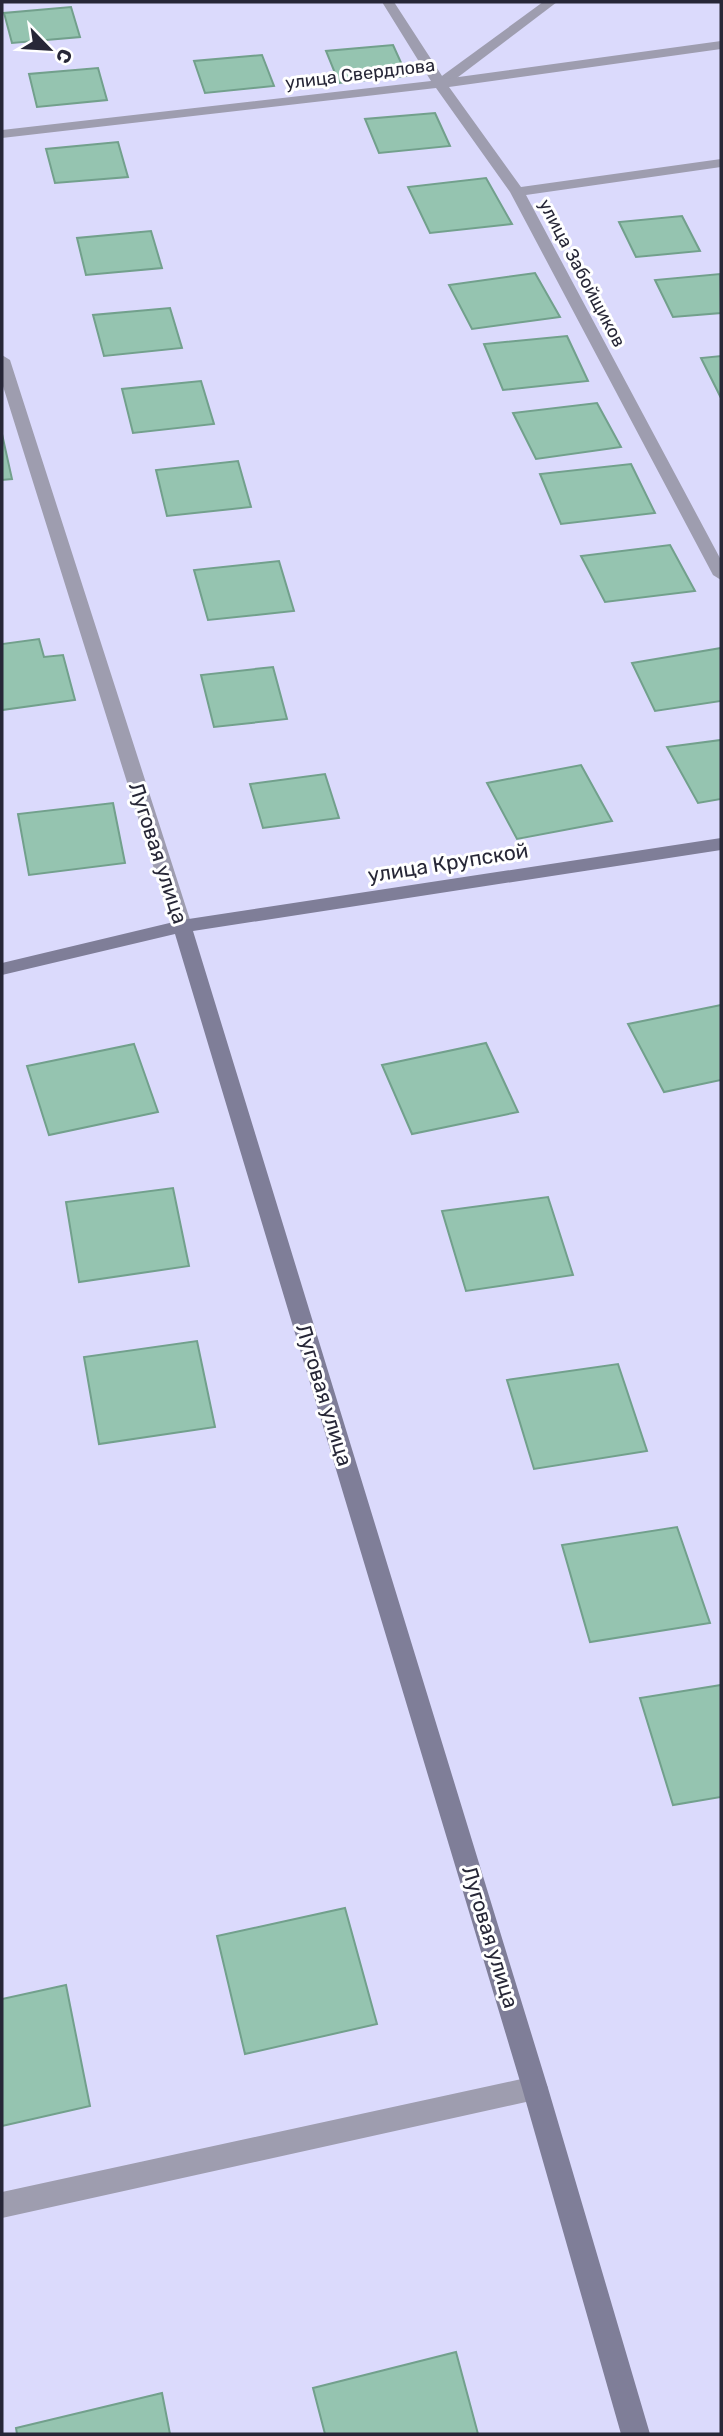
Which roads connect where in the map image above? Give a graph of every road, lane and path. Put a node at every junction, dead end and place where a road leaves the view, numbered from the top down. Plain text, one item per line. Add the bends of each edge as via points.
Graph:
1 (388, 2) edge
2 (551, 2) edge
3 (721, 45) edge
4 (440, 84) junction
5 (2, 134) edge
6 (721, 163) edge
7 (517, 192) junction
8 (2, 360) edge
9 (721, 575) edge
10 (721, 844) edge
11 (182, 926) junction
12 (2, 969) edge
13 (536, 2088) junction
14 (2, 2205) edge
15 (635, 2434) edge

1 - 4 street, улица Забойщиков
2 - 4 street
3 - 4 street, улица Свердлова
4 - 5 street, улица Свердлова
4 - 7 street, улица Забойщиков
6 - 7 street
7 - 9 street, улица Забойщиков
8 - 11 street, Луговая улица
10 - 11 main road, улица Крупской
11 - 12 main road, улица Крупской
11 - 13 main road, Луговая улица
13 - 14 street
13 - 15 main road, Луговая улица

